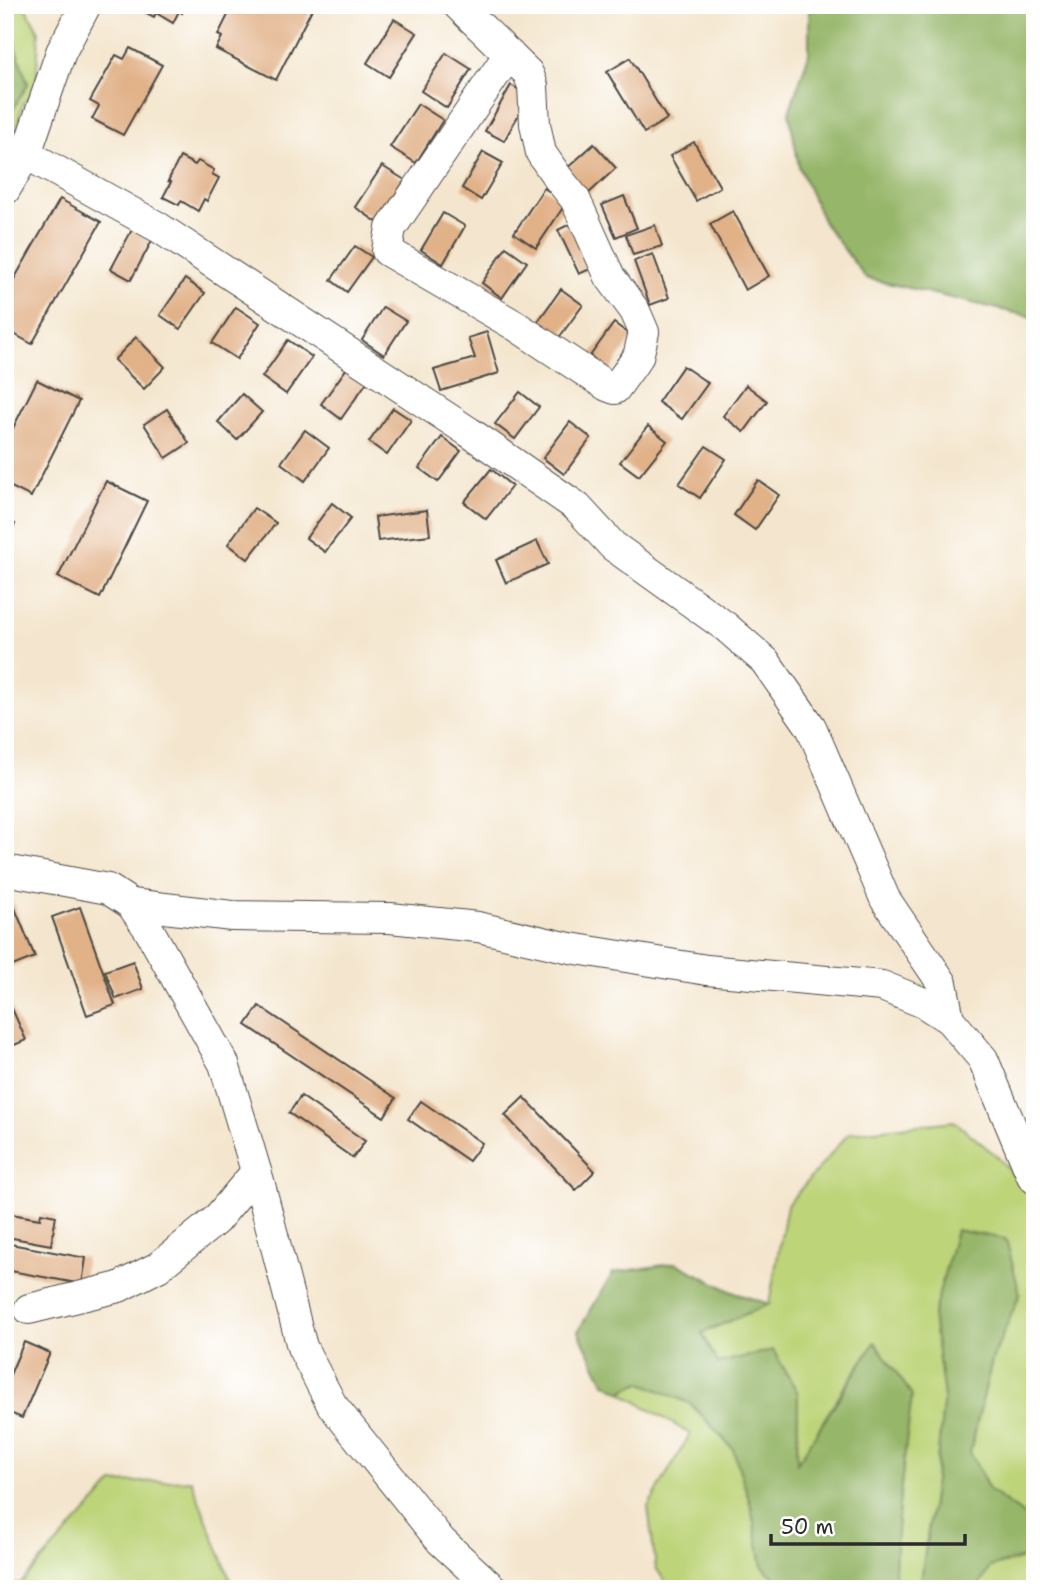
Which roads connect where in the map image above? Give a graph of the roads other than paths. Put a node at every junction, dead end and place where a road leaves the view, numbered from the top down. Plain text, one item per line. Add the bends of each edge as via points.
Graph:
1 (86, 5) edge
2 (458, 5) edge
3 (509, 54) junction
4 (26, 154) junction
5 (5, 190) edge
6 (5, 870) edge
7 (131, 904) junction
8 (949, 1019) junction
9 (256, 1172) junction
10 (1035, 1179) edge
11 (29, 1309) dead end
12 (493, 1589) edge

1 - 4 street via 61,52
2 - 3 street
3 - 3 street via 391,228 387,251 615,389 638,357 644,332 610,277 575,199 541,153 533,86 528,73
4 - 5 street
4 - 8 street via 158,227 469,432 577,507 613,546 765,661 811,727 885,899 943,984
6 - 7 street via 108,890
7 - 8 street via 232,916 390,918 478,927 570,948 707,970 881,986
7 - 9 street via 224,1064
8 - 10 street via 984,1059
9 - 11 street via 216,1220 158,1267 119,1287
9 - 12 street via 302,1347 332,1405 441,1541

